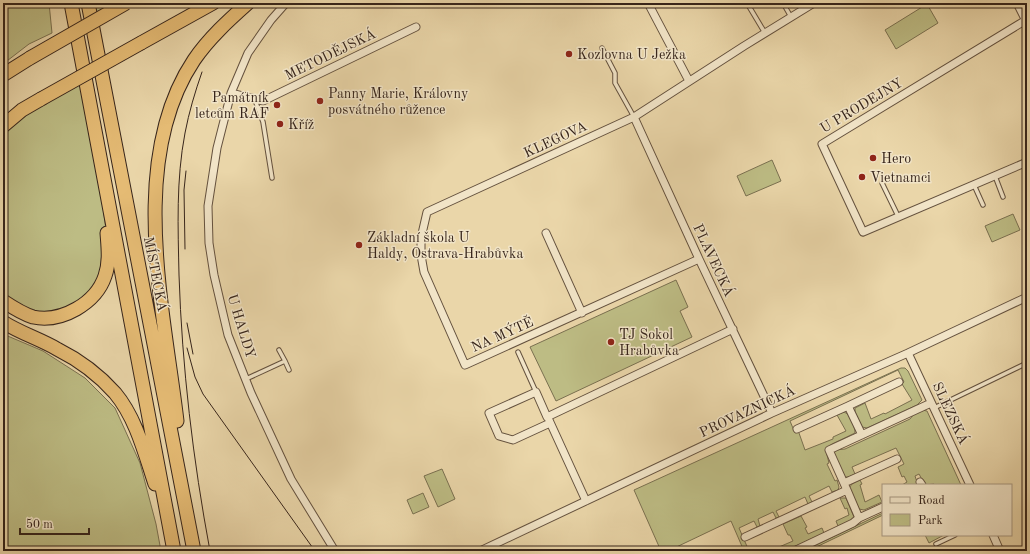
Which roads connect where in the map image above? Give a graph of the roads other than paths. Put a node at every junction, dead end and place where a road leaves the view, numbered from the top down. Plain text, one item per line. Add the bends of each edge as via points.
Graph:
1 (71, 3) edge
2 (88, 3) edge
3 (126, 3) edge
4 (213, 3) edge
5 (248, 3) edge
6 (286, 3) edge
7 (648, 3) edge
8 (747, 3) edge
9 (783, 3) edge
10 (814, 3) edge
11 (1017, 3) edge
12 (791, 17) junction
13 (1026, 21) edge
14 (416, 27) dead end
15 (765, 33) junction
16 (602, 48) dead end
17 (3, 75) edge
18 (689, 81) junction
19 (231, 93) junction
20 (255, 99) junction
21 (92, 116) junction
22 (634, 117) junction
23 (3, 126) edge
24 (1027, 162) edge
25 (991, 177) junction
26 (272, 178) dead end
27 (882, 183) dead end
28 (974, 184) junction
29 (1003, 197) dead end
30 (983, 205) dead end
31 (427, 212) joint
32 (898, 216) junction
33 (546, 232) dead end
34 (699, 260) junction
35 (1027, 297) edge
36 (3, 301) edge
37 (582, 313) junction
38 (3, 322) edge
39 (733, 329) junction
40 (279, 350) dead end
41 (518, 352) dead end
42 (908, 353) junction
43 (285, 361) junction
44 (1027, 362) edge
45 (289, 370) dead end
46 (246, 380) junction
47 (899, 382) dead end
48 (536, 392) junction
49 (848, 406) junction
50 (933, 406) junction
51 (772, 413) junction
52 (549, 420) junction
53 (797, 429) dead end
54 (862, 435) junction
55 (897, 459) dead end
56 (970, 484) edge
57 (845, 487) junction
58 (586, 501) junction
59 (882, 507) edge
60 (859, 518) junction
61 (188, 519) junction
62 (170, 526) junction
63 (953, 536) edge
64 (993, 536) edge
65 (745, 537) dead end
66 (936, 544) dead end
67 (333, 550) edge
68 (174, 551) edge
69 (194, 551) edge
70 (480, 551) edge
71 (794, 551) edge
72 (1000, 551) edge

1 - 21 highway
2 - 61 highway, MÍSTECKÁ
3 - 17 highway, bridge
4 - 23 highway, bridge via 22,110
5 - 61 highway via 205,45 193,61 169,115 158,164 155,212 157,258
6 - 19 street, U HALDY via 248,53
7 - 18 street
8 - 15 lane
9 - 12 lane
10 - 12 street, KLEGOVA
11 - 13 street
12 - 15 street, KLEGOVA
13 - 32 street, U PRODEJNY via 822,144 862,232
14 - 20 street, METODĚJSKÁ via 263,101
15 - 18 street, KLEGOVA
16 - 22 lane via 615,73 615,83
18 - 22 street, KLEGOVA
19 - 20 street, METODĚJSKÁ
19 - 46 street, U HALDY via 217,148 208,206 209,243 228,335
20 - 26 lane via 263,122
21 - 36 highway via 108,247 106,275 98,291 89,300 73,311 56,317 33,316
21 - 62 highway
22 - 31 street, KLEGOVA
22 - 34 street, PLAVECKÁ
24 - 25 street, U PRODEJNY
25 - 28 street, U PRODEJNY
25 - 29 lane
27 - 32 lane
28 - 30 lane
28 - 32 street, U PRODEJNY
31 - 37 street, NA MÝTĚ via 421,238 424,272 465,365
33 - 37 street
34 - 37 street, NA MÝTĚ
34 - 39 street, PLAVECKÁ
35 - 42 street, PROVAZNICKÁ
38 - 62 highway via 72,357 116,394 138,434
39 - 51 street, PLAVECKÁ
39 - 52 street
40 - 43 lane
41 - 48 lane
42 - 50 street, SLEZSKÁ
42 - 51 street, PROVAZNICKÁ
43 - 45 lane
43 - 46 lane
44 - 50 lane
46 - 67 street, U HALDY via 291,479
47 - 49 street
48 - 52 street
48 - 52 street via 489,413 496,431 499,436 513,440
49 - 53 street
49 - 54 street
50 - 54 street
50 - 56 street, SLEZSKÁ
51 - 58 street, PROVAZNICKÁ
52 - 58 street
54 - 57 street via 829,450
55 - 57 street
57 - 60 street
57 - 65 street
58 - 70 street, PROVAZNICKÁ
59 - 60 street
60 - 71 street
61 - 69 highway, MÍSTECKÁ
62 - 68 highway
63 - 66 lane
64 - 72 street

